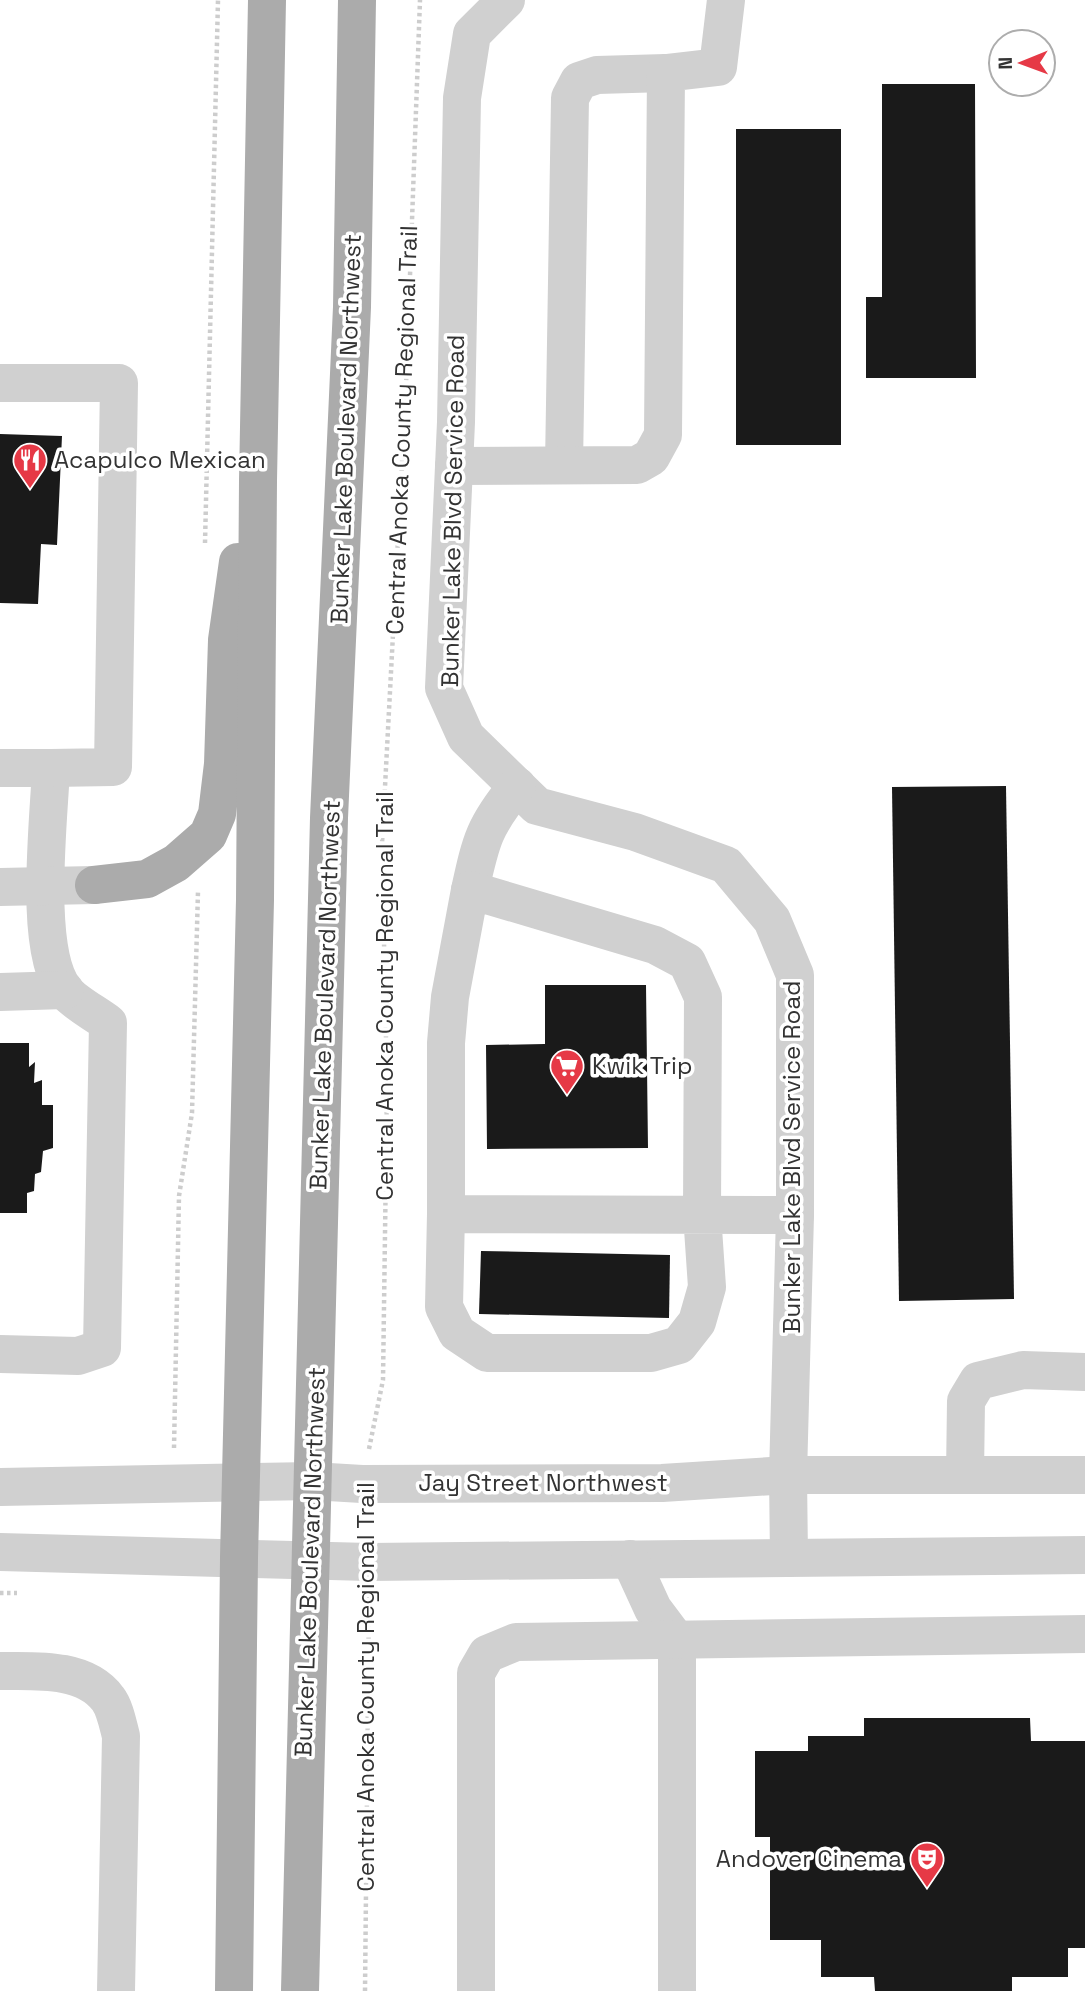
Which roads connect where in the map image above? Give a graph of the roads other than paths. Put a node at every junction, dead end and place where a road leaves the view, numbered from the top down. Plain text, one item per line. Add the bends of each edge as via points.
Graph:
1 (267, 0) edge
2 (357, 0) edge
3 (506, 0) edge
4 (726, 0) edge
5 (666, 72) junction
6 (0, 383) edge
7 (454, 466) junction
8 (564, 466) junction
9 (258, 481) junction
10 (0, 768) edge
11 (51, 768) junction
12 (517, 786) junction
13 (94, 885) joint
14 (46, 886) junction
15 (0, 887) edge
16 (470, 890) junction
17 (65, 990) junction
18 (0, 992) edge
19 (446, 1214) junction
20 (702, 1214) junction
21 (796, 1215) junction
22 (0, 1354) edge
23 (1085, 1372) edge
24 (788, 1475) junction
25 (965, 1475) junction
26 (1085, 1475) edge
27 (312, 1481) junction
28 (241, 1483) junction
29 (0, 1488) edge
30 (0, 1552) edge
31 (1085, 1555) edge
32 (239, 1558) junction
33 (789, 1558) junction
34 (308, 1559) junction
35 (630, 1559) junction
36 (1085, 1634) edge
37 (677, 1641) junction
38 (0, 1671) edge
39 (116, 1991) edge
40 (234, 1991) edge
41 (300, 1991) edge
42 (476, 1991) edge
43 (677, 1991) edge

1 - 9 main road
2 - 27 main road, Bunker Lake Boulevard Northwest via 352,307 329,818
3 - 7 street, Bunker Lake Blvd Service Road via 472,34 462,98
4 - 5 street via 718,67
5 - 8 street via 597,75 579,81 570,99
5 - 8 street via 663,435 651,457 637,466
6 - 11 street via 118,383 113,767
7 - 8 street
7 - 12 street, Bunker Lake Blvd Service Road via 444,688 466,737
9 - 13 main road via 233,590 217,814 208,835 176,863 147,879
9 - 28 main road via 256,900
10 - 11 street
11 - 14 street
12 - 16 street via 490,819
12 - 21 street, Bunker Lake Blvd Service Road via 537,806 635,832 726,865 772,920 795,975
13 - 14 street
14 - 15 street
14 - 17 street via 48,946
16 - 19 street via 446,1043
16 - 20 street via 655,946 687,962 704,996
17 - 18 street
17 - 22 street via 108,1023 102,1348 78,1356
19 - 20 street
19 - 20 street via 444,1307 457,1333 486,1353 650,1353 679,1345 697,1322 707,1287
20 - 21 street
21 - 24 street, Bunker Lake Blvd Service Road
23 - 25 street via 1023,1370 978,1381 966,1401
24 - 25 street, Jay Street Northwest
24 - 27 street, Jay Street Northwest via 662,1483
24 - 33 street, Bunker Lake Blvd Service Road
25 - 26 street, Jay Street Northwest
27 - 28 street, Jay Street Northwest
27 - 34 main road, Bunker Lake Boulevard Northwest
28 - 29 street, Jay Street Northwest
28 - 32 main road
30 - 32 street
31 - 33 street
32 - 34 street
32 - 40 main road
33 - 35 street
34 - 35 street
34 - 41 main road, Bunker Lake Boulevard Northwest
35 - 37 street via 653,1609
36 - 37 street
37 - 42 street via 516,1642 487,1654 476,1673
37 - 43 street
38 - 39 street via 49,1671 82,1679 108,1699 121,1735

